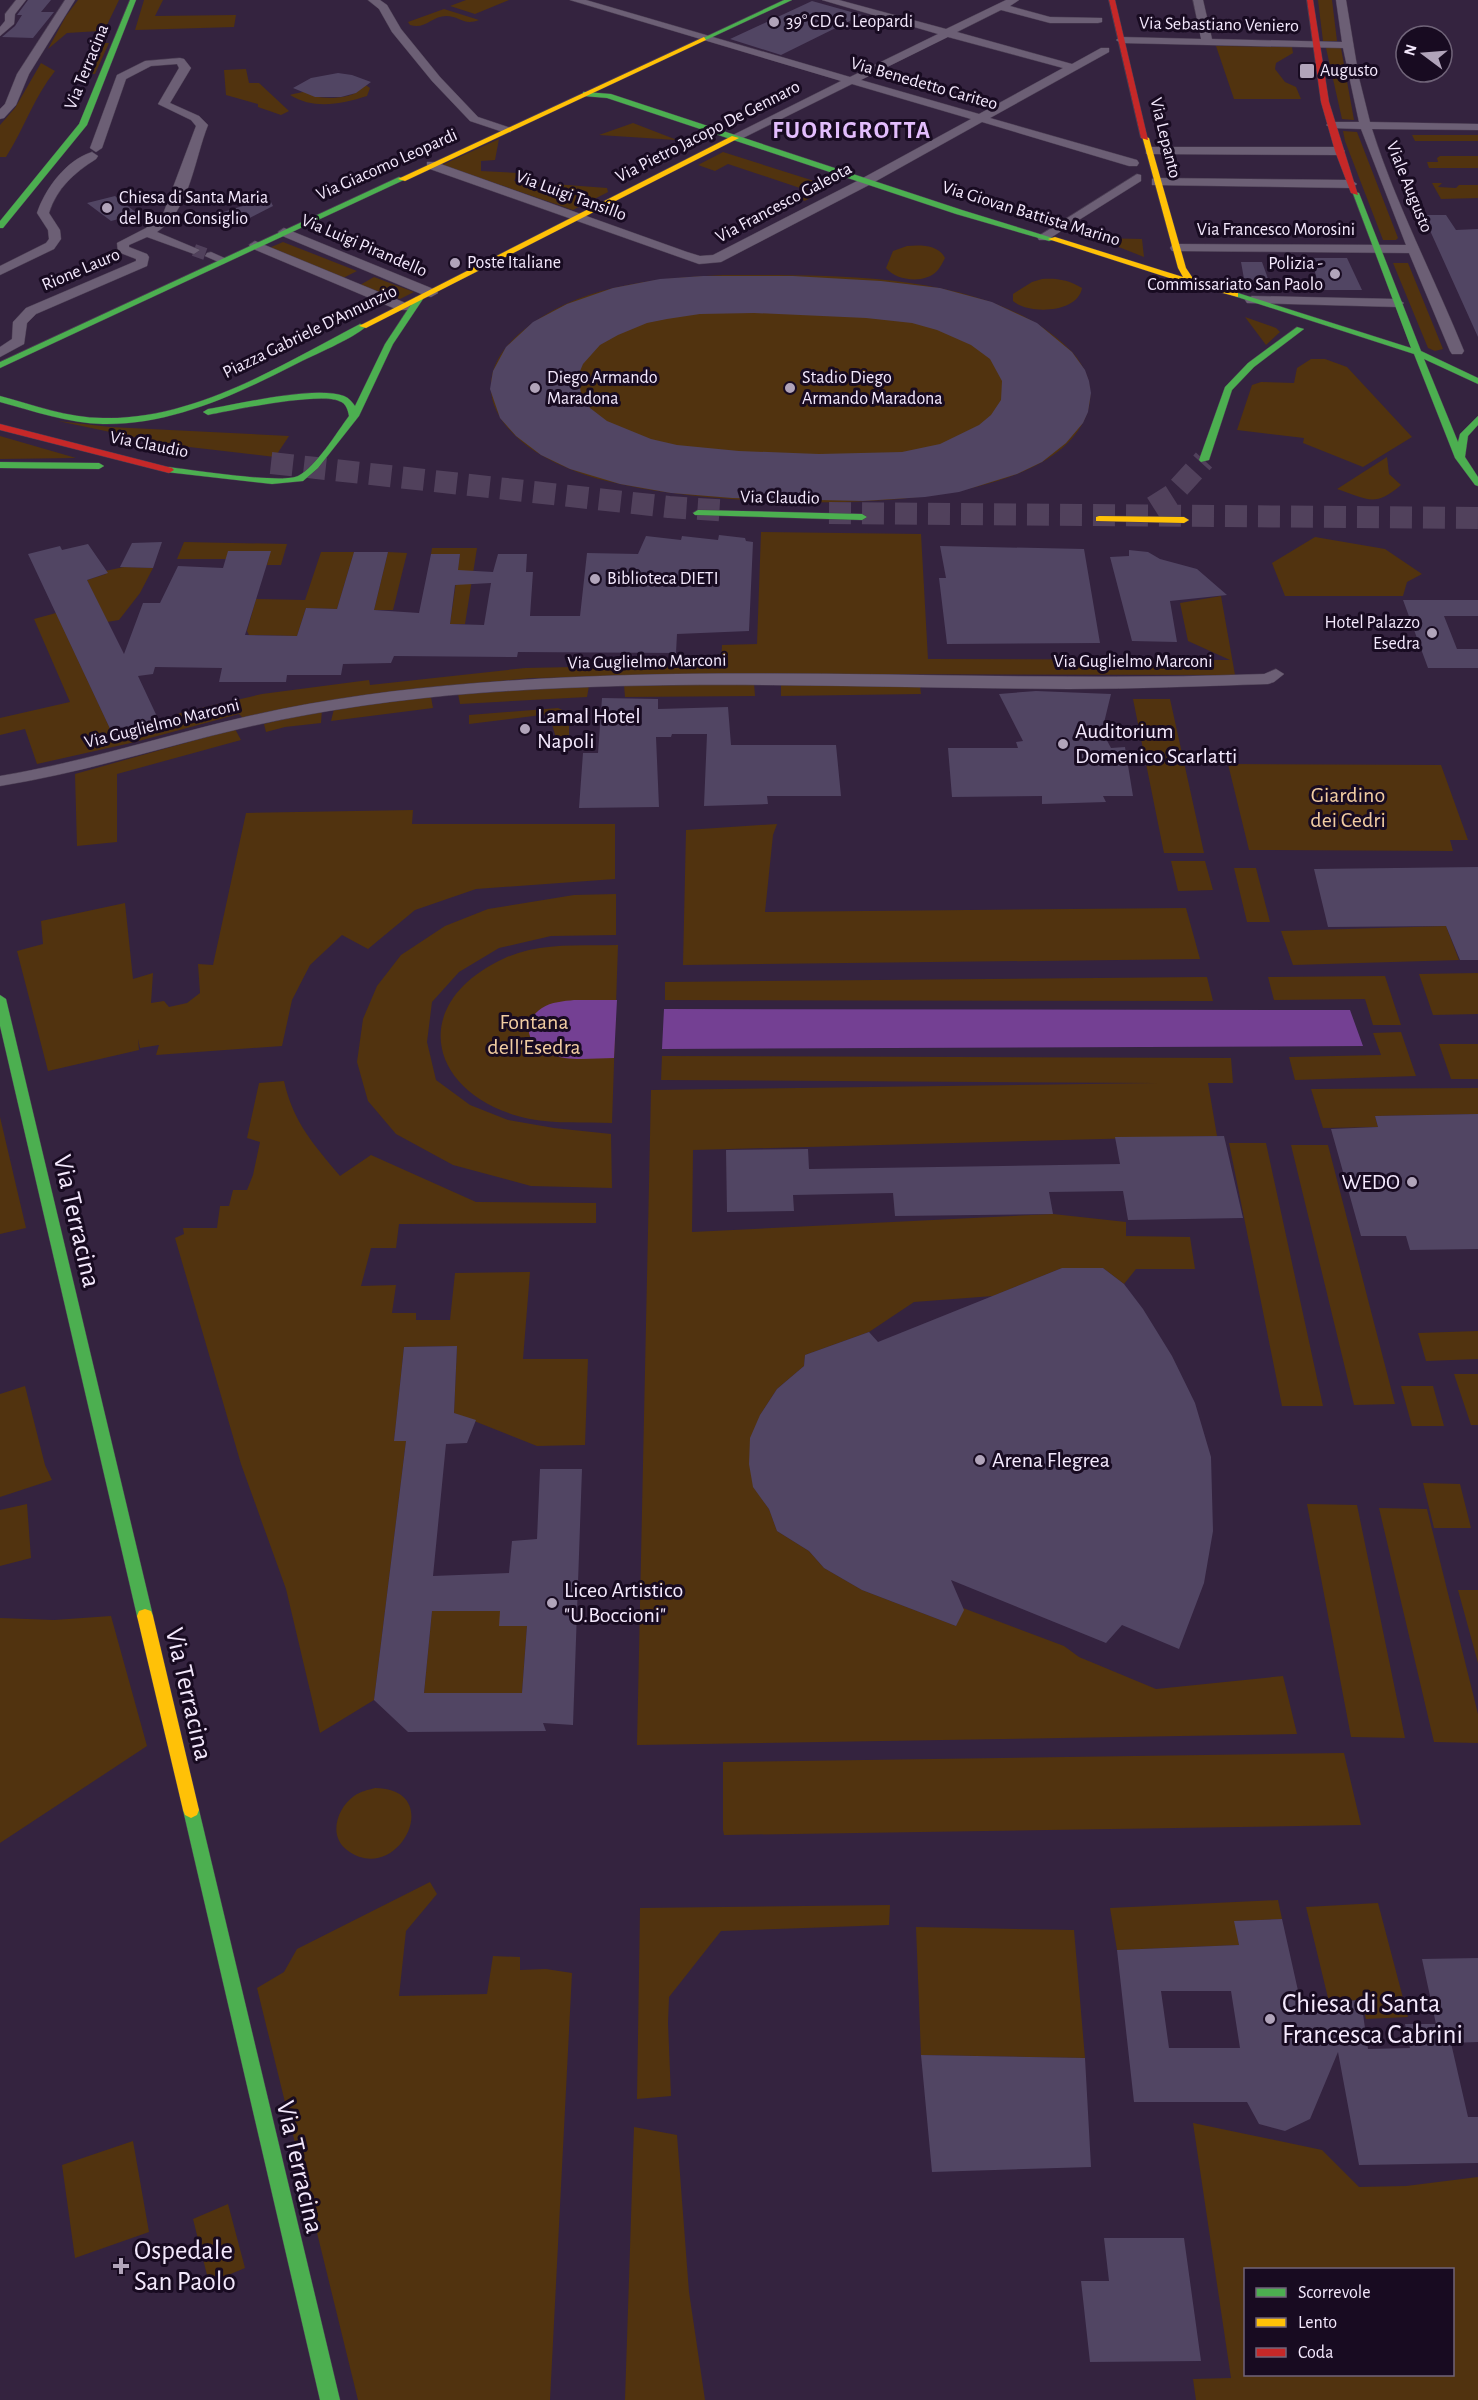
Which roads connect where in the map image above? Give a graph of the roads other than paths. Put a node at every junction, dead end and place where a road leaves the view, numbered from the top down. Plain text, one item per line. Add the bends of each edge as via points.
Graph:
1 (21, 0) edge
2 (70, 0) edge
3 (133, 0) edge
4 (374, 0) edge
5 (575, 0) edge
6 (789, 0) edge
7 (827, 0) edge
8 (1014, 0) edge
9 (1112, 0) edge
10 (1198, 0) edge
11 (1310, 0) edge
12 (1341, 0) edge
13 (1000, 7) junction
14 (0, 33) edge
15 (946, 33) junction
16 (1101, 35) junction
17 (706, 38) junction
18 (1121, 40) junction
19 (1207, 42) junction
20 (1316, 44) junction
21 (1348, 45) junction
22 (1071, 67) junction
23 (849, 81) junction
24 (586, 94) junction
25 (605, 109) dead end
26 (583, 110) dead end
27 (620, 110) junction
28 (545, 113) junction
29 (0, 116) edge
30 (980, 119) junction
31 (1332, 125) junction
32 (1366, 126) junction
33 (1478, 127) edge
34 (507, 130) junction
35 (730, 140) junction
36 (1128, 142) dead end
37 (1150, 151) junction
38 (1339, 152) junction
39 (430, 165) junction
40 (1136, 175) junction
41 (1155, 177) junction
42 (861, 184) junction
43 (1351, 184) junction
44 (579, 218) junction
45 (0, 226) edge
46 (284, 232) junction
47 (147, 233) junction
48 (1043, 237) junction
49 (255, 245) junction
50 (1176, 248) junction
51 (1376, 248) junction
52 (1414, 249) junction
53 (194, 250) tunnel mouth
54 (699, 260) joint
55 (1157, 260) dead end
56 (1142, 266) junction
57 (374, 270) junction
58 (0, 271) edge
59 (1191, 282) junction
60 (345, 284) junction
61 (425, 296) junction
62 (1252, 300) junction
63 (1397, 303) junction
64 (403, 307) junction
65 (1300, 329) junction
66 (1409, 335) junction
67 (1385, 349) junction
68 (1457, 351) junction
69 (0, 353) edge
70 (1422, 357) junction
71 (0, 365) edge
72 (1478, 372) edge
73 (1459, 373) junction
74 (1426, 375) junction
75 (1478, 381) edge
76 (0, 399) edge
77 (0, 413) edge
78 (354, 416) junction
79 (1478, 419) edge
80 (136, 420) junction
81 (0, 427) edge
82 (54, 428) junction
83 (84, 434) dead end
84 (1460, 458) junction
85 (1204, 460) tunnel mouth
86 (0, 465) edge
87 (164, 469) junction
88 (265, 472) tunnel mouth
89 (294, 480) joint
90 (1478, 483) edge
91 (1153, 507) tunnel mouth
92 (698, 513) dead end
93 (862, 517) dead end
94 (1184, 520) dead end
95 (1276, 674) dead end
96 (0, 772) edge
97 (26, 778) junction
98 (0, 781) edge
99 (0, 795) edge
100 (0, 999) edge
101 (330, 2400) edge

1 - 14 street
2 - 29 street
3 - 45 main road, Via Terracina via 83,125
4 - 34 street via 436,79 474,119
5 - 17 street, Via Benedetto Cariteo
6 - 17 main road, Via Giacomo Leopardi
7 - 15 street
8 - 13 street, Via Pietro Jacopo De Gennaro
9 - 18 main road, Via Lepanto
10 - 19 street
11 - 20 main road
12 - 21 street, Viale Augusto
13 - 15 street, Via Pietro Jacopo De Gennaro
13 - 16 street
15 - 22 street
15 - 23 street, Via Pietro Jacopo De Gennaro
16 - 18 main road
16 - 22 street, Via Francesco Galeota
17 - 23 street, Via Benedetto Cariteo
17 - 24 main road, Via Giacomo Leopardi
18 - 19 street, Via Sebastiano Veniero
18 - 37 main road, Via Lepanto
19 - 20 street, Via Sebastiano Veniero
20 - 21 street, Via Sebastiano Veniero
20 - 31 main road
21 - 32 street, Viale Augusto
22 - 30 street, Via Francesco Galeota
23 - 30 street, Via Benedetto Cariteo
23 - 35 street, Via Pietro Jacopo De Gennaro
24 - 27 main road via 585,99 590,102
24 - 28 main road, Via Giacomo Leopardi
24 - 35 main road, Via Giovan Battista Marino via 605,96
25 - 27 main road
26 - 28 main road
27 - 35 main road, Via Giovan Battista Marino
28 - 34 main road, Via Giacomo Leopardi
30 - 40 street, Via Benedetto Cariteo
30 - 42 street, Via Francesco Galeota
31 - 32 street
31 - 38 main road
32 - 33 street
32 - 52 street, Viale Augusto
34 - 39 main road, Via Giacomo Leopardi
35 - 42 main road, Via Giovan Battista Marino
35 - 44 main road, Via Pietro Jacopo De Gennaro
36 - 40 main road, Via Lepanto
37 - 38 street
37 - 41 main road, Via Lepanto
38 - 43 main road
39 - 44 street, Via Luigi Tansillo
39 - 46 main road, Via Giacomo Leopardi
40 - 41 main road
40 - 48 street
41 - 43 street
41 - 50 main road, Via Lepanto
42 - 48 main road, Via Giovan Battista Marino
42 - 54 street, Via Francesco Galeota via 723,257
42 - 65 main road, Via Giovan Battista Marino
43 - 51 main road
44 - 54 street, Via Luigi Tansillo
44 - 61 main road, Via Pietro Jacopo De Gennaro
46 - 49 main road, Via Giacomo Leopardi
46 - 57 street, Via Luigi Pirandello
47 - 53 street
47 - 58 street, Rione Lauro via 171,212 202,125 164,104 185,68 180,61 149,63 121,77 94,152 65,174 43,213 55,238 50,246
47 - 69 street, Rione Lauro via 123,243 122,249 143,257 142,263 31,311 20,322 19,341
48 - 56 main road, Via Giovan Battista Marino
49 - 60 street, Via Luigi Pirandello
49 - 71 main road, Via Giacomo Leopardi via 217,258
50 - 51 street, Via Francesco Morosini
50 - 59 main road, Via Lepanto
51 - 52 street, Via Francesco Morosini
51 - 63 main road
52 - 68 street, Viale Augusto
55 - 56 main road via 1151,268
56 - 59 main road, Via Giovan Battista Marino
57 - 60 street
57 - 61 street, Via Luigi Pirandello
59 - 62 main road, Via Giovan Battista Marino
60 - 64 street, Via Luigi Pirandello
61 - 64 main road, Piazza Gabriele D'Annunzio
61 - 78 main road, Piazza Gabriele D'Annunzio via 389,344
62 - 63 street
62 - 67 main road, Via Giovan Battista Marino
63 - 66 main road
64 - 80 main road, Piazza Gabriele D'Annunzio via 222,396
65 - 67 main road, Via Giovan Battista Marino
65 - 85 main road via 1229,389
66 - 67 main road via 1402,343
66 - 70 main road
67 - 70 main road, Via Giovan Battista Marino
67 - 74 main road, Via Giovan Battista Marino
68 - 70 main road via 1444,358
68 - 72 main road, Viale Augusto
70 - 73 main road
70 - 74 main road
73 - 74 main road via 1437,371
73 - 75 main road
74 - 84 main road
76 - 80 main road, Piazza Gabriele D'Annunzio via 81,418
77 - 82 main road, Via Claudio
78 - 80 main road via 348,401 323,395
78 - 89 main road, Piazza Gabriele D'Annunzio via 315,466
79 - 84 main road via 1461,439
81 - 87 main road, Via Claudio
82 - 83 main road, Via Claudio
82 - 88 main road, Via Claudio via 118,448
84 - 90 main road
86 - 87 main road
87 - 89 main road, Via Claudio
91 - 94 main road via 1105,517
92 - 93 main road, Via Claudio
95 - 97 street, Via Guglielmo Marconi via 1268,679 1174,682 778,679 598,681 478,688 318,707
96 - 97 street
97 - 98 street
97 - 99 street
100 - 101 main road, Via Terracina

